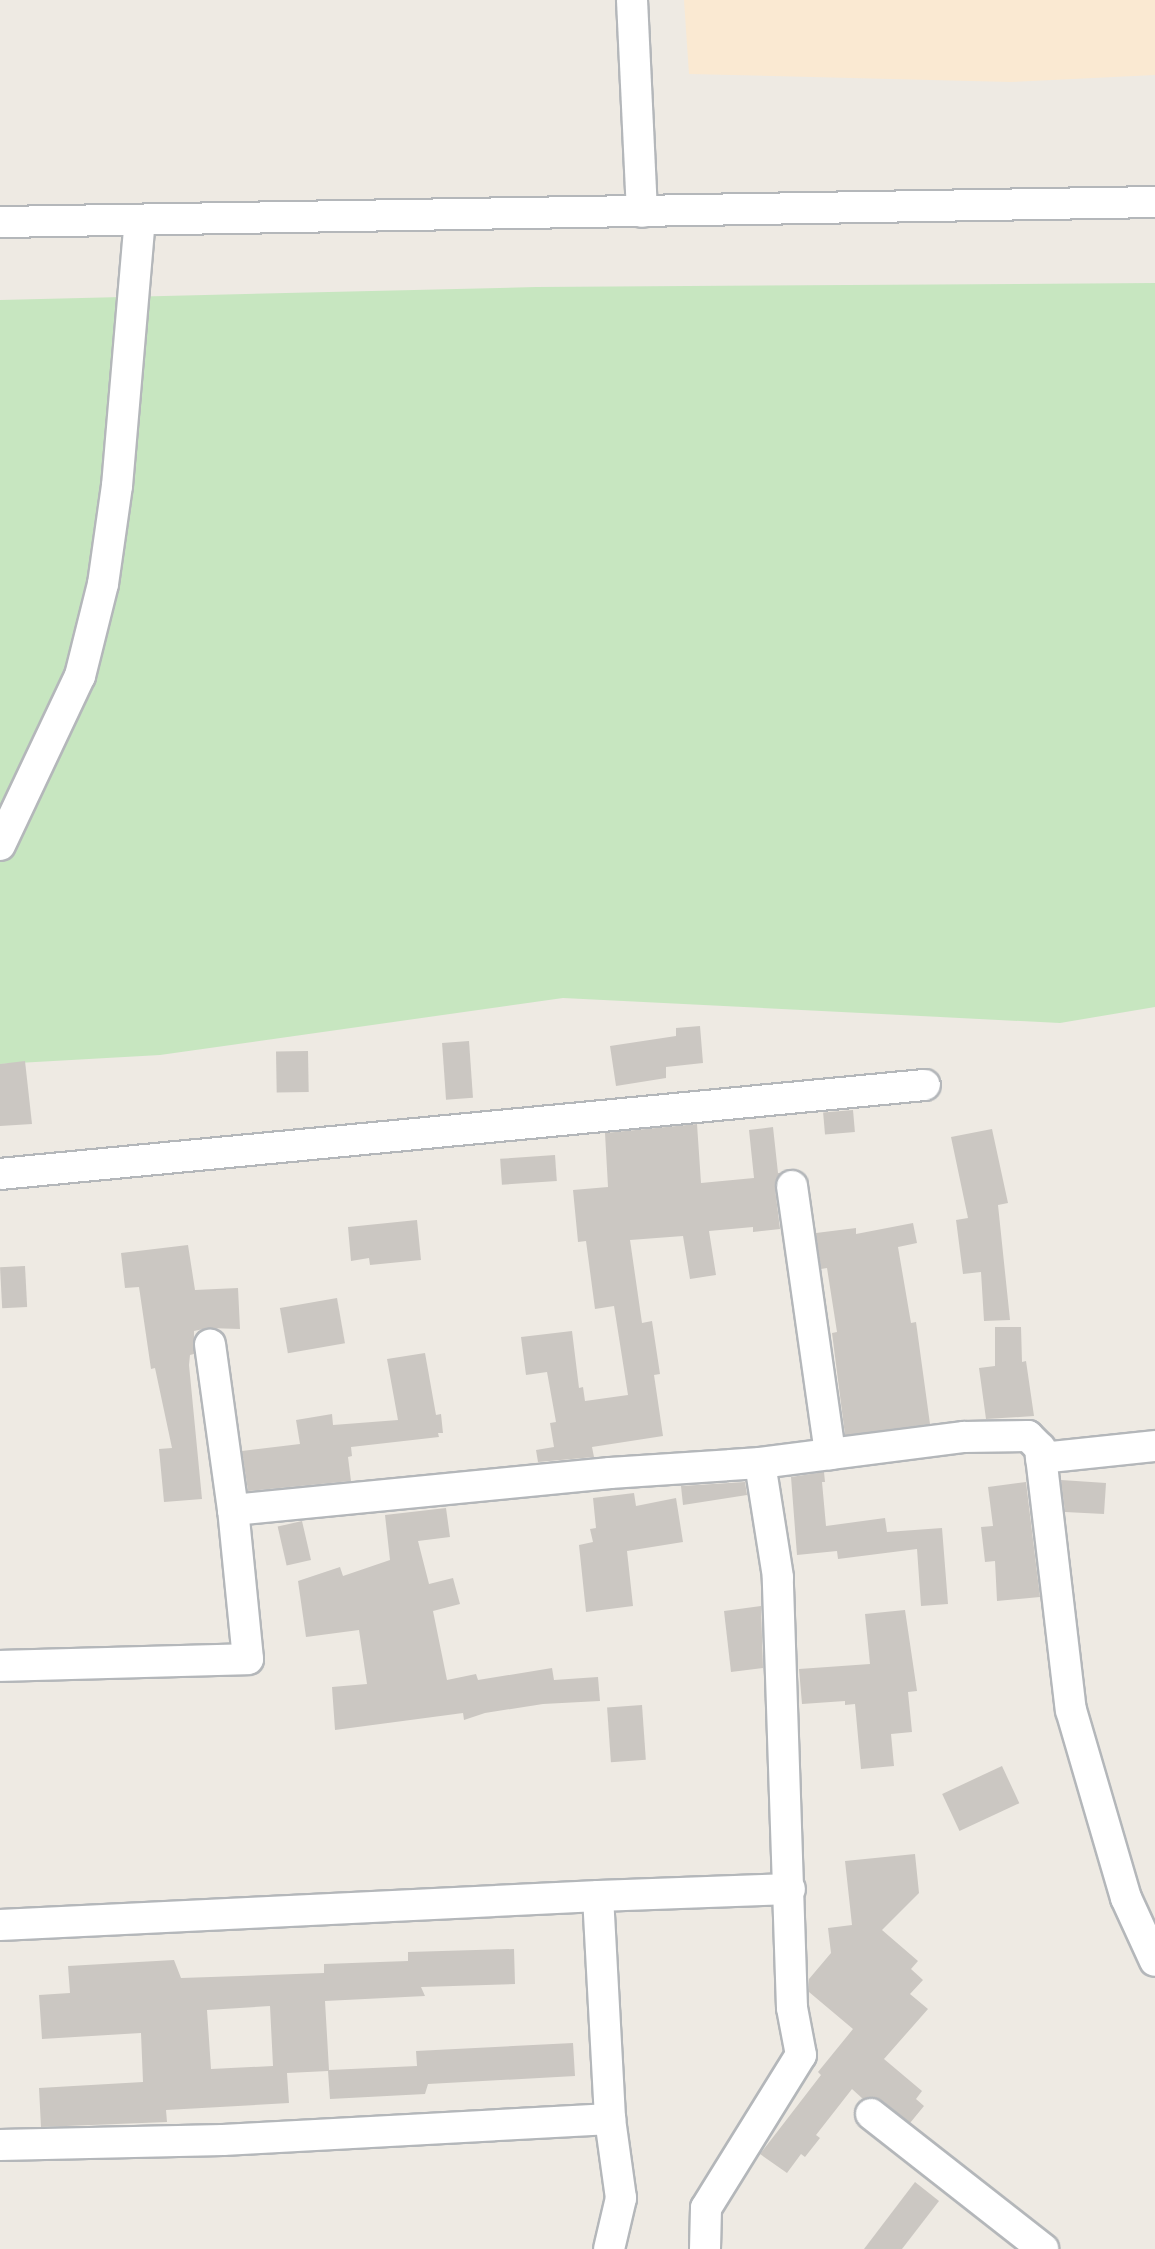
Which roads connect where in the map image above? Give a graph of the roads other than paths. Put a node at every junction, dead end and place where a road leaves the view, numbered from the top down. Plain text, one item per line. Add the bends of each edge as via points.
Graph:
1 (632, 0) edge
2 (1155, 202) edge
3 (642, 212) junction
4 (140, 220) junction
5 (0, 222) edge
6 (0, 845) edge
7 (925, 1085) dead end
8 (0, 1174) edge
9 (792, 1186) dead end
10 (211, 1345) dead end
11 (1155, 1446) edge
12 (830, 1454) junction
13 (1041, 1458) junction
14 (760, 1463) junction
15 (233, 1510) junction
16 (0, 1666) edge
17 (790, 1889) junction
18 (598, 1896) junction
19 (0, 1925) edge
20 (1155, 1961) edge
21 (871, 2114) dead end
22 (610, 2119) junction
23 (0, 2145) edge
24 (608, 2249) edge
25 (705, 2249) edge
26 (1043, 2249) edge

1 - 3 street
2 - 3 street
3 - 4 street
4 - 5 street
4 - 6 street via 117,486 103,584 80,676
7 - 8 street
9 - 12 street
10 - 15 street
11 - 13 street
12 - 13 street via 964,1437 1027,1436 1040,1448
12 - 14 street
13 - 20 street via 1071,1710 1126,1898
14 - 15 street
14 - 17 street via 778,1577
15 - 16 street via 248,1659
17 - 18 street
17 - 25 street via 792,2008 801,2055 706,2208
18 - 19 street
18 - 22 street
21 - 26 street
22 - 23 street via 223,2140
22 - 24 street via 621,2198

